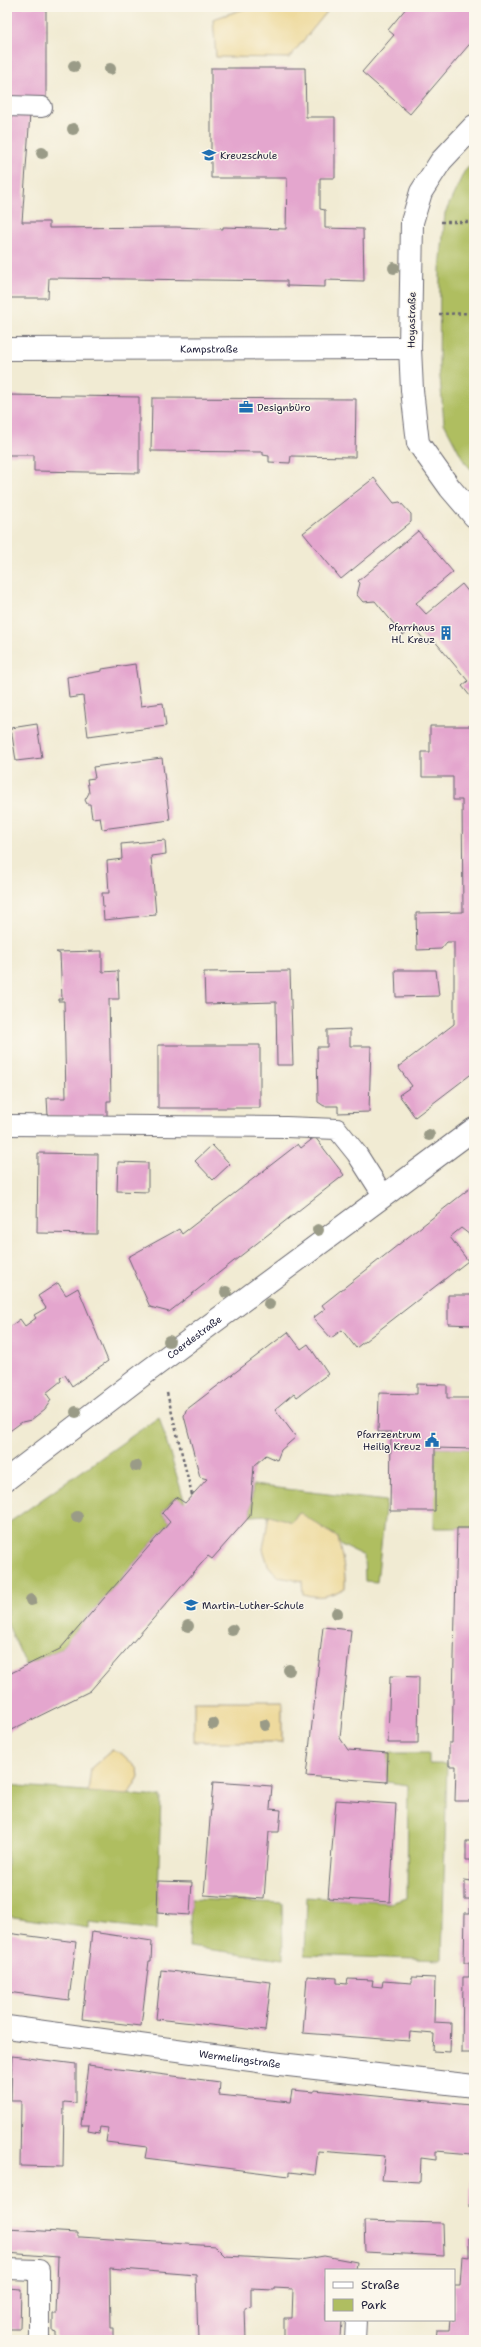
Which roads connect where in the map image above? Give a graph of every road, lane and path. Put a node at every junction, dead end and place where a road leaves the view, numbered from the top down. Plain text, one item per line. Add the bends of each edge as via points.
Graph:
1 (7, 106) edge
2 (42, 107) dead end
3 (474, 126) edge
4 (474, 313) edge
5 (411, 315) junction
6 (410, 348) junction
7 (7, 349) edge
8 (474, 516) edge
9 (7, 1125) edge
10 (474, 1129) edge
11 (383, 1195) junction
12 (159, 1362) junction
13 (7, 1479) edge
14 (192, 1495) dead end
15 (7, 2027) edge
16 (474, 2086) edge
17 (7, 2269) edge
18 (356, 2321) edge
19 (39, 2340) edge
20 (355, 2340) edge

1 - 2 lane
3 - 5 street, Hoyastraße via 441,160 421,192 412,222
4 - 5 path
5 - 6 street, Hoyastraße
6 - 7 street, Kampstraße
6 - 8 street, Hoyastraße via 418,443
9 - 11 lane via 337,1129 357,1154
10 - 11 street, Coerdestraße
11 - 12 street, Coerdestraße
12 - 13 street, Coerdestraße
12 - 14 path
15 - 16 street, Wermelingstraße via 303,2067
17 - 19 lane via 39,2270
18 - 20 lane

